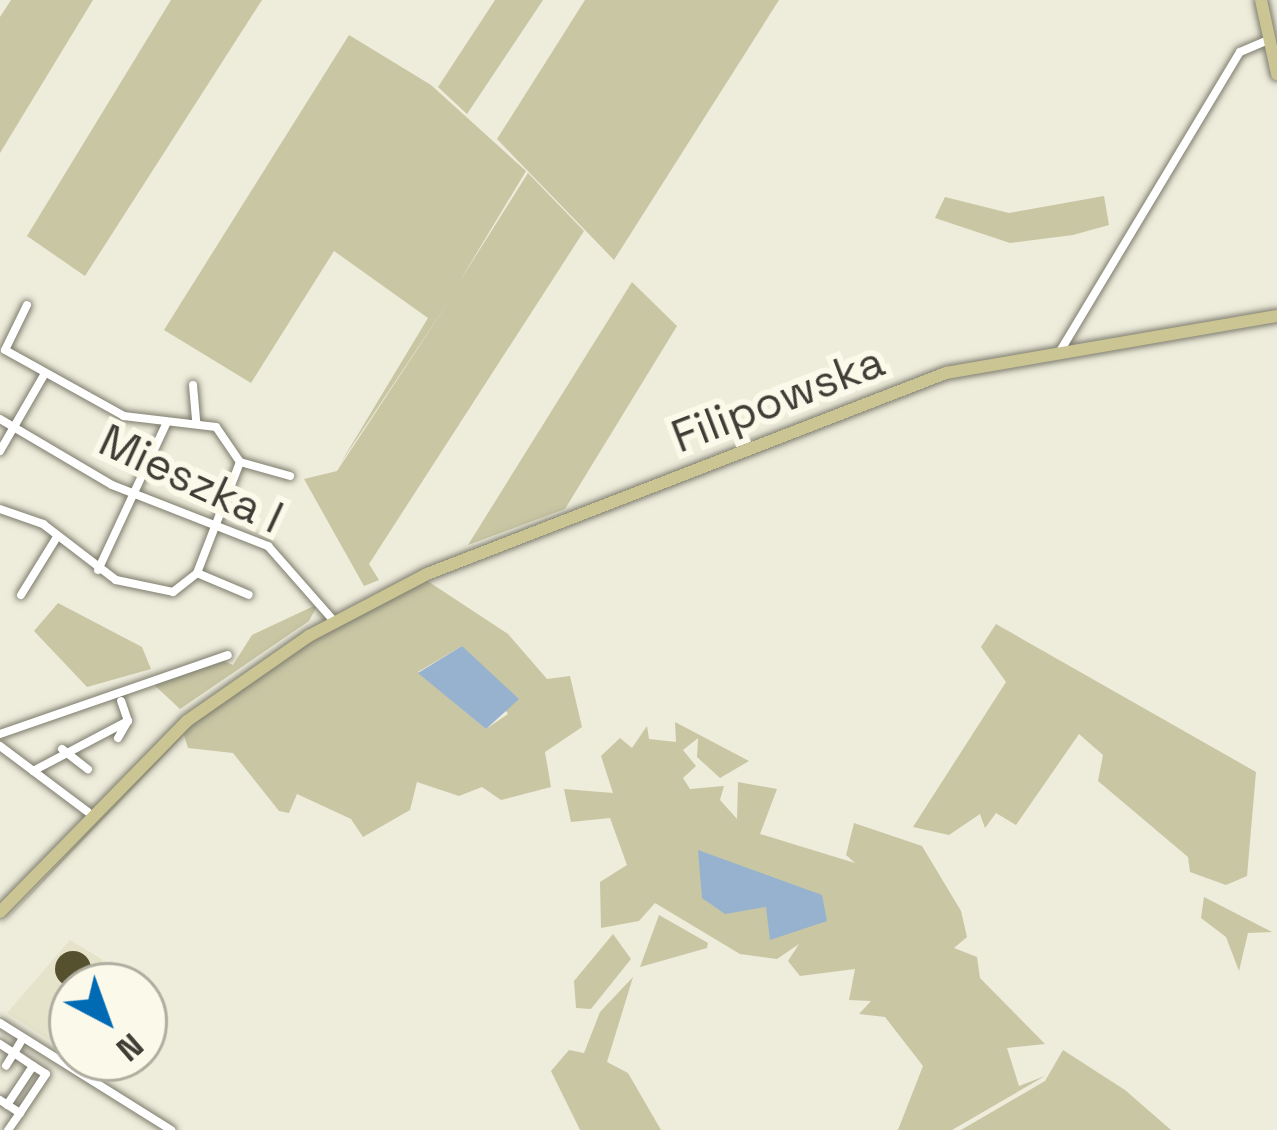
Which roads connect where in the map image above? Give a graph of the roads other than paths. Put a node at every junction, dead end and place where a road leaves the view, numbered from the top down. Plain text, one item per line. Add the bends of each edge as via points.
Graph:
1 (1261, 0) edge
2 (1270, 40) junction
3 (1277, 74) edge
4 (27, 305) dead end
5 (1274, 316) edge
6 (1059, 353) junction
7 (44, 375) junction
8 (194, 385) dead end
9 (0, 419) edge
10 (167, 422) junction
11 (196, 422) junction
12 (14, 427) junction
13 (0, 451) edge
14 (240, 462) junction
15 (290, 476) dead end
16 (140, 498) junction
17 (0, 510) edge
18 (217, 523) junction
19 (57, 537) junction
20 (98, 570) junction
21 (197, 572) junction
22 (21, 595) dead end
23 (249, 595) dead end
24 (334, 621) junction
25 (228, 655) dead end
26 (121, 700) dead end
27 (128, 721) junction
28 (0, 734) edge
29 (118, 738) dead end
30 (0, 746) edge
31 (61, 748) junction
32 (88, 769) dead end
33 (33, 770) junction
34 (88, 812) junction
35 (0, 912) edge
36 (0, 1023) edge
37 (23, 1037) junction
38 (0, 1044) edge
39 (14, 1053) junction
40 (6, 1066) dead end
41 (33, 1066) junction
42 (4, 1102) edge
43 (20, 1113) junction
44 (8, 1130) edge
45 (171, 1130) edge

1 - 2 main road
2 - 3 main road
2 - 6 street via 1240,52
4 - 7 street via 3,347
5 - 6 main road, Filipowska
6 - 24 main road, Filipowska via 925,381 465,557
7 - 10 street via 124,416
7 - 12 street
8 - 11 street
9 - 12 street, Mieszka I
10 - 11 street
10 - 16 street
11 - 14 street via 232,438
12 - 13 street
12 - 16 street, Mieszka I
14 - 15 street
14 - 18 street
16 - 18 street, Mieszka I
16 - 20 street
17 - 19 street
18 - 21 street
18 - 24 street, Mieszka I via 289,562
19 - 20 street
19 - 22 street
20 - 21 street via 161,593
21 - 23 street
24 - 34 main road, Filipowska via 188,721
25 - 28 street
26 - 27 street
27 - 29 street
27 - 31 street
30 - 33 street
31 - 32 street
31 - 33 street
33 - 34 street
34 - 35 main road, Filipowska
36 - 37 street
37 - 39 street
37 - 45 street
38 - 39 street
39 - 40 street
39 - 41 street
41 - 42 street
41 - 43 street via 46,1074
42 - 43 street
43 - 44 street

